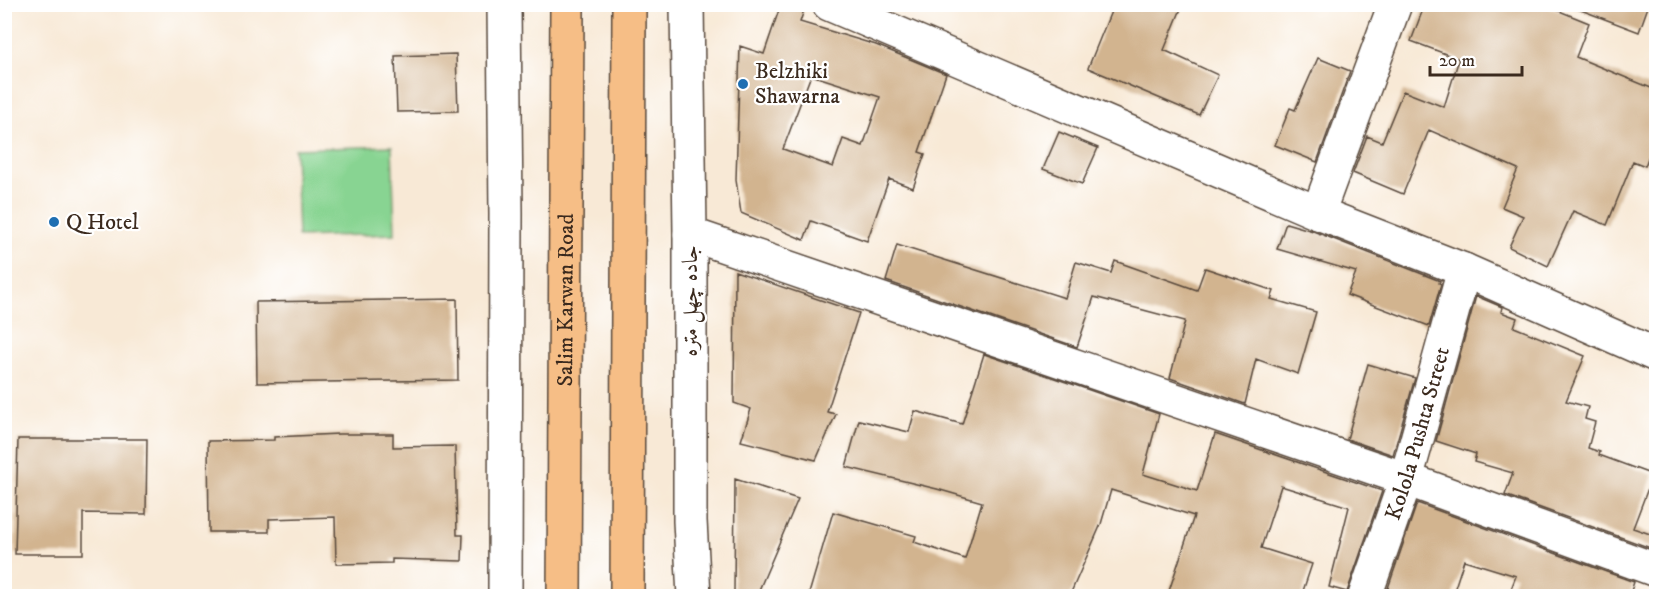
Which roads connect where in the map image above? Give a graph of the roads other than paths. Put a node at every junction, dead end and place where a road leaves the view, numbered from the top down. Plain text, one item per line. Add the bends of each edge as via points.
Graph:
1 (504, 4) edge
2 (567, 4) edge
3 (629, 4) edge
4 (687, 4) edge
5 (829, 4) edge
6 (1395, 4) edge
7 (1318, 213) junction
8 (690, 234) junction
9 (1464, 270) junction
10 (1656, 355) edge
11 (1406, 479) junction
12 (1656, 570) edge
13 (506, 597) edge
14 (564, 597) edge
15 (627, 597) edge
16 (694, 597) edge
17 (1365, 597) edge

1 - 13 street
2 - 14 main road, Salim Karwan Road
3 - 15 main road
4 - 8 street, جاده چهل متره
5 - 7 street
6 - 7 street
7 - 9 street
8 - 11 street
8 - 16 street, جاده چهل متره via 690,521
9 - 10 street
9 - 11 street, Kolola Pushta Street
11 - 12 street
11 - 17 street, Kolola Pushta Street

